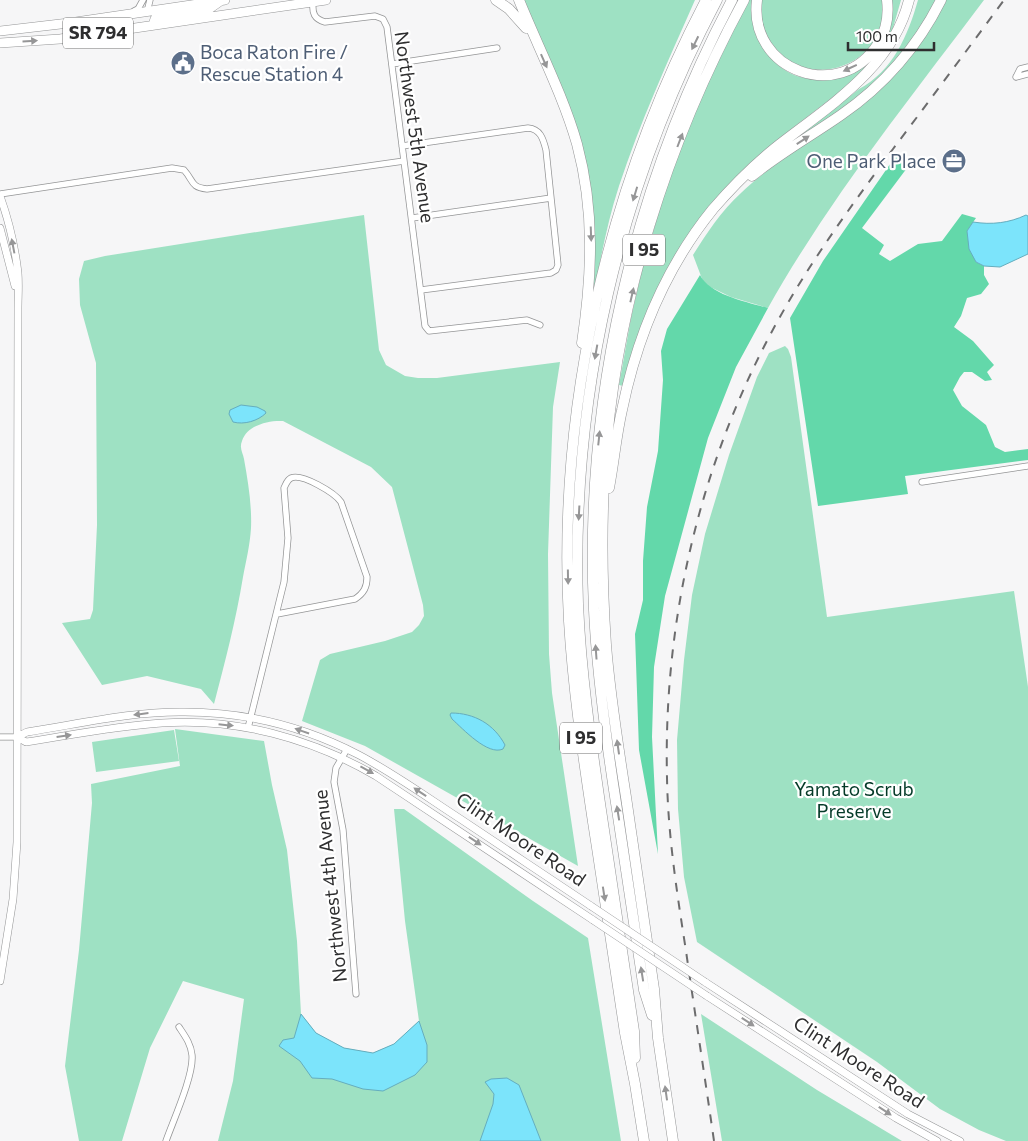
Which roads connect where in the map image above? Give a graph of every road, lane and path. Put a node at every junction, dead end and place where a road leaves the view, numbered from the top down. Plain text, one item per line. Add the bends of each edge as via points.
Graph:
1 (143, 0) edge
2 (150, 0) edge
3 (225, 0) edge
4 (283, 0) edge
5 (326, 0) edge
6 (496, 0) edge
7 (518, 0) edge
8 (706, 0) edge
9 (717, 0) edge
10 (732, 0) edge
11 (744, 0) edge
12 (756, 0) edge
13 (887, 0) edge
14 (909, 0) edge
15 (941, 0) edge
16 (221, 1) edge
17 (313, 1) edge
18 (147, 12) junction
19 (128, 14) junction
20 (228, 14) junction
21 (153, 25) junction
22 (0, 31) edge
23 (60, 39) junction
24 (0, 43) edge
25 (536, 44) junction
26 (497, 48) dead end
27 (392, 64) junction
28 (1028, 67) edge
29 (1028, 74) edge
30 (402, 146) junction
31 (404, 160) junction
32 (0, 195) edge
33 (551, 198) junction
34 (412, 218) junction
35 (0, 228) edge
36 (690, 242) junction
37 (421, 290) junction
38 (18, 294) junction
39 (540, 326) dead end
40 (580, 388) junction
41 (1028, 466) edge
42 (922, 482) dead end
43 (604, 516) junction
44 (277, 614) junction
45 (250, 717) junction
46 (96, 721) junction
47 (248, 728) junction
48 (97, 732) junction
49 (0, 737) edge
50 (17, 737) junction
51 (347, 749) junction
52 (342, 757) junction
53 (0, 980) edge
54 (356, 994) dead end
55 (179, 1027) dead end
56 (658, 1038) junction
57 (635, 1084) junction
58 (166, 1141) edge
59 (644, 1141) edge
60 (673, 1141) edge
61 (937, 1141) edge
62 (960, 1141) edge

1 - 19 street via 138,9
2 - 18 street
3 - 16 main road, SR 794
4 - 20 main road via 236,7
5 - 17 main road, SR 794
6 - 25 highway via 519,19
7 - 25 highway
8 - 40 highway, I 95 via 660,99 628,185 600,286
9 -> 57 highway via 664,112 623,232 596,354 582,458 578,563 582,662 634,1031
56 -> 10 highway via 644,990 600,693 593,588 596,470 612,346 641,223 684,101
43 -> 11 highway, I 95 via 611,409 639,266 685,127
13 -> 12 highway via 885,30 872,52 847,70 822,75 790,68 770,51 758,27
14 - 36 highway via 894,38 875,65 757,163 714,209
36 -> 15 highway via 758,171 845,112 878,85 908,52
16 - 18 main road, SR 794
16 - 21 main road via 209,9 158,17
17 - 20 main road, SR 794
17 - 27 street, Northwest 5th Avenue via 313,13 321,21 369,16 383,19
18 - 19 main road, SR 794
18 - 23 main road via 138,21 71,31
19 - 22 main road, SR 794
20 - 21 main road, SR 794
21 - 23 main road, SR 794
24 -> 23 main road, SR 794
25 -> 40 highway via 573,132 589,206 590,271
26 - 27 street
27 - 30 street, Northwest 5th Avenue
28 - 29 street via 1020,69 1016,77
30 - 31 street, Northwest 5th Avenue
30 - 33 street via 535,129 540,132 546,150
31 - 32 street via 207,189 193,184 184,170 172,168
31 - 34 street, Northwest 5th Avenue
38 -> 32 street via 16,258
33 - 34 street
33 - 37 street via 556,270
34 - 37 street, Northwest 5th Avenue
35 - 38 street
36 - 43 highway via 663,287 636,356 621,412
37 - 39 street, Northwest 5th Avenue via 428,330 527,320
38 - 50 street
40 -> 57 highway, I 95 via 568,528 572,661 623,1023
41 - 42 street
56 -> 43 highway, I 95 via 654,989 611,690 604,603
44 - 44 street via 288,546 284,488 291,478 303,478 333,493 342,502 367,583 356,599
44 - 45 street
45 -> 46 street, Clint Moore Road via 185,712 140,714
45 - 47 street
51 -> 45 street, Clint Moore Road via 295,728
46 - 48 street
46 - 50 street, Clint Moore Road via 27,732
48 -> 47 street, Clint Moore Road via 140,725 185,723
47 - 52 street, Clint Moore Road via 295,739
50 -> 48 street, Clint Moore Road via 26,742
49 - 50 street, Clint Moore Road
50 - 53 street via 16,870
51 - 52 street, Northwest 4th Avenue
62 -> 51 street, Clint Moore Road, bridge via 908,1114 405,782
52 - 54 street, Northwest 4th Avenue via 334,782 343,830
52 -> 61 street, Clint Moore Road, bridge via 391,785 707,996
55 - 58 street via 188,1040 192,1056 182,1099
60 -> 56 highway, I 95
57 - 59 highway, I 95

